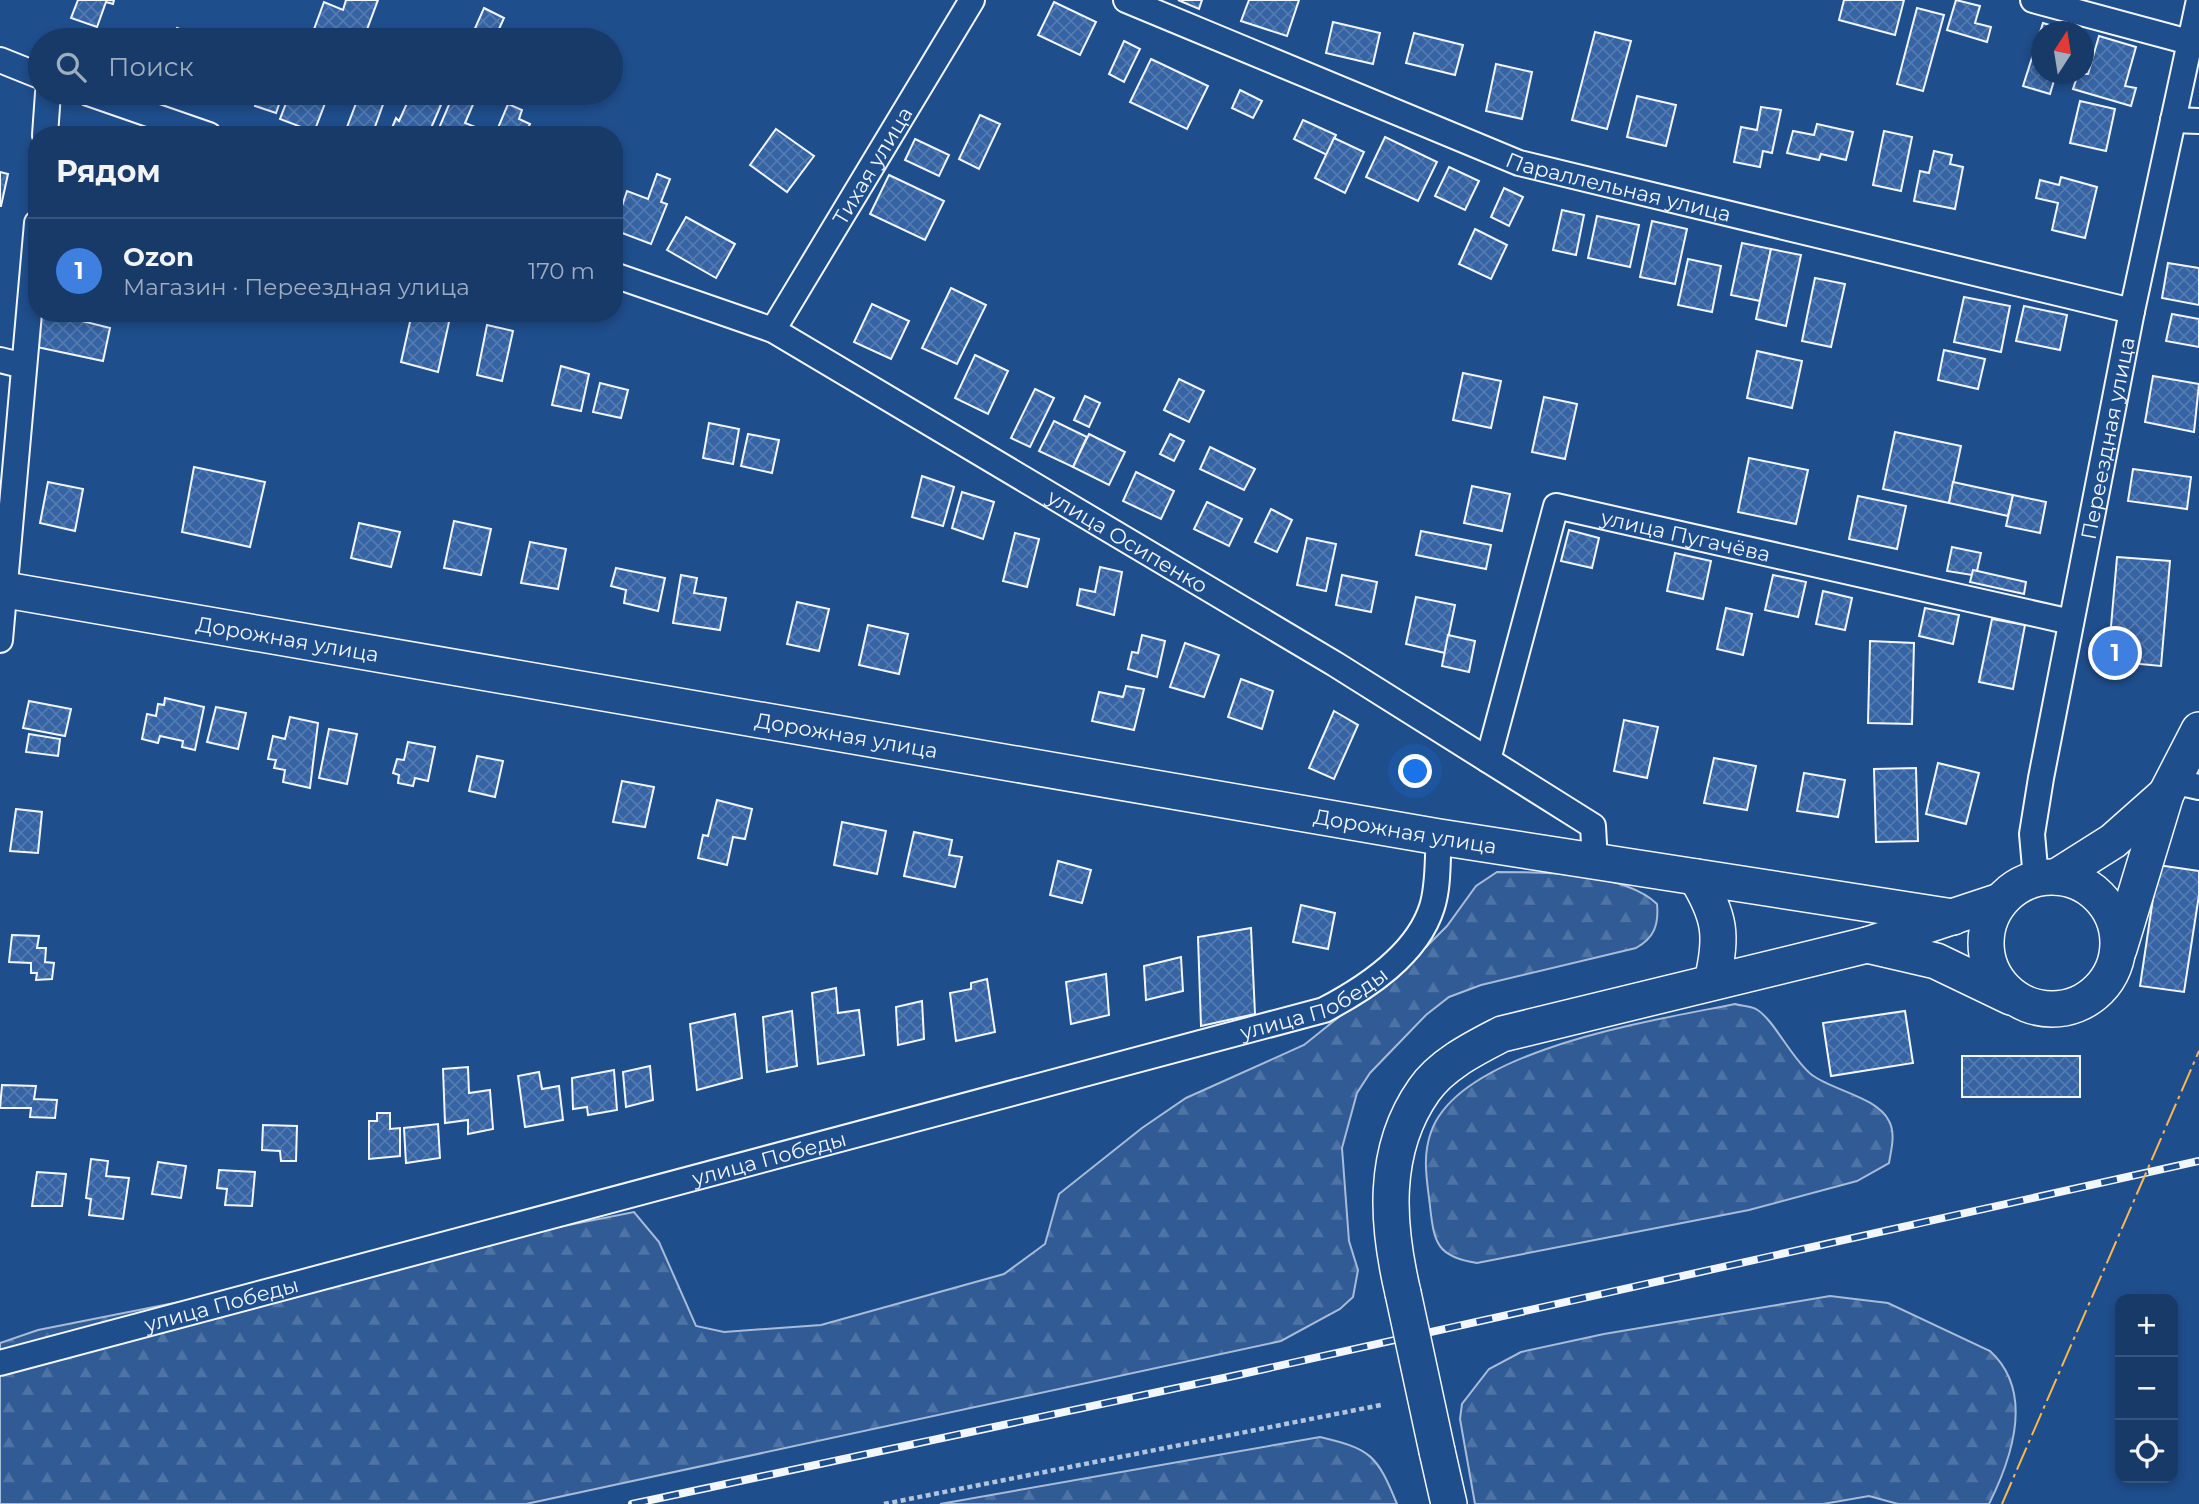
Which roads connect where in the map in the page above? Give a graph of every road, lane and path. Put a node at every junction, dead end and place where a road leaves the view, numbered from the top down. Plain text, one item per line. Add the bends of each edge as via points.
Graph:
1 (972, 0) edge
2 (1126, 0) edge
3 (2033, 0) edge
4 (2199, 0) edge
5 (2189, 42) junction
6 (0, 60) edge
7 (28, 71) edge
8 (47, 105) edge
9 (123, 105) edge
10 (2173, 120) junction
11 (2199, 121) edge
12 (46, 126) edge
13 (183, 126) edge
14 (623, 278) edge
15 (2132, 311) junction
16 (28, 322) edge
17 (773, 330) junction
18 (0, 360) edge
19 (24, 366) junction
20 (2, 590) edge
21 (2071, 622) junction
22 (0, 640) edge
23 (2199, 730) edge
24 (1488, 760) junction
25 (2179, 787) edge
26 (1439, 837) junction
27 (1595, 862) junction
28 (1696, 877) junction
29 (2046, 878) junction
30 (2000, 901) junction
31 (1953, 917) junction
32 (1867, 945) junction
33 (2119, 951) junction
34 (1712, 981) junction
35 (2015, 999) junction
36 (0, 1363) edge
37 (1381, 1405) dead end
38 (884, 1504) edge
39 (1449, 1504) edge

1 - 17 street, Тихая улица
2 - 15 street, Параллельная улица via 1519,163
3 - 5 street
4 - 5 street, Переездная улица
5 - 10 street, Переездная улица
6 - 7 street
8 - 12 street
9 - 13 street
10 - 11 street
10 - 15 street, Переездная улица
14 - 17 street, улица Осипенко
15 - 21 street, Переездная улица
16 - 19 street
17 - 24 street, улица Осипенко via 1324,657
18 - 19 street
19 - 20 street
20 - 22 street
20 - 26 main road, Дорожная улица
21 - 24 street, улица Пугачёва via 1556,506
21 - 29 street, Переездная улица via 2032,834
23 - 25 main road
24 - 27 street, улица Осипенко via 1592,826
25 - 29 main road via 2113,841
25 - 33 main road
26 - 27 main road, Дорожная улица
26 - 36 street, улица Победы via 1434,900 1418,938 1350,996 1324,1010
27 - 28 main road, Дорожная улица
28 - 31 main road, Дорожная улица
28 - 34 main road via 1717,916 1719,951
29 - 30 main road via 2018,886
29 - 33 main road via 2075,881 2108,906 2117,928
30 - 31 main road
30 - 35 main road via 1989,921 1985,944 1998,983
31 - 32 main road
32 - 34 main road
32 - 35 main road via 1937,961
33 - 35 main road via 2113,972 2099,991 2080,1004 2058,1010 2035,1008
34 - 39 main road, bridge via 1502,1034 1461,1056 1424,1089 1401,1133 1390,1176 1394,1252
37 - 38 path

